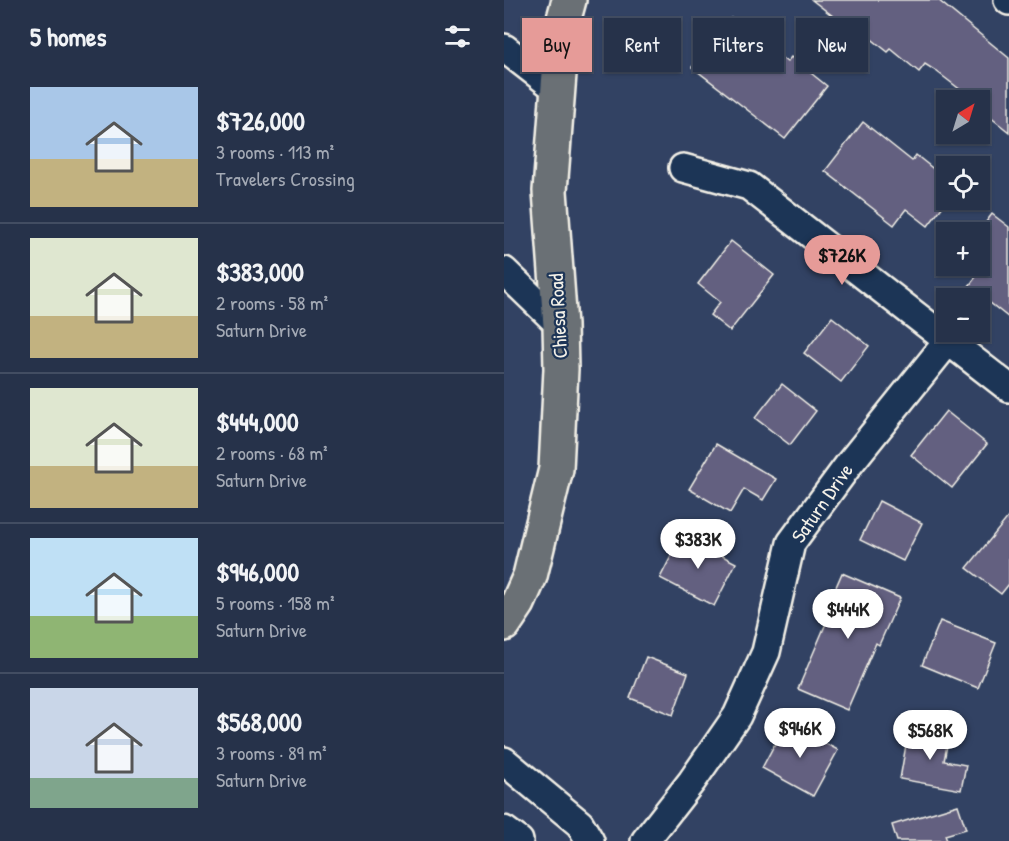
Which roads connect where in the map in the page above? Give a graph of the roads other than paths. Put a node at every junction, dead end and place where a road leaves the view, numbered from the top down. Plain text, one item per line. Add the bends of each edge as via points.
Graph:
1 (570, 0) edge
2 (504, 48) edge
3 (557, 89) junction
4 (683, 168) dead end
5 (504, 271) edge
6 (560, 325) junction
7 (936, 330) edge
8 (947, 342) edge
9 (952, 342) edge
10 (1009, 388) edge
11 (504, 624) edge
12 (504, 761) edge
13 (504, 830) edge
14 (519, 841) edge
15 (590, 841) edge
16 (645, 841) edge

1 - 3 main road, Chiesa Road via 563,22
2 - 3 street
3 - 6 main road, Chiesa Road via 550,192
4 - 7 street via 749,186
5 - 6 street
6 - 11 main road, Chiesa Road via 556,469 530,576
8 - 16 street, Saturn Drive via 791,543 766,652 738,716
9 - 10 street
12 - 15 street via 580,824
13 - 14 street

